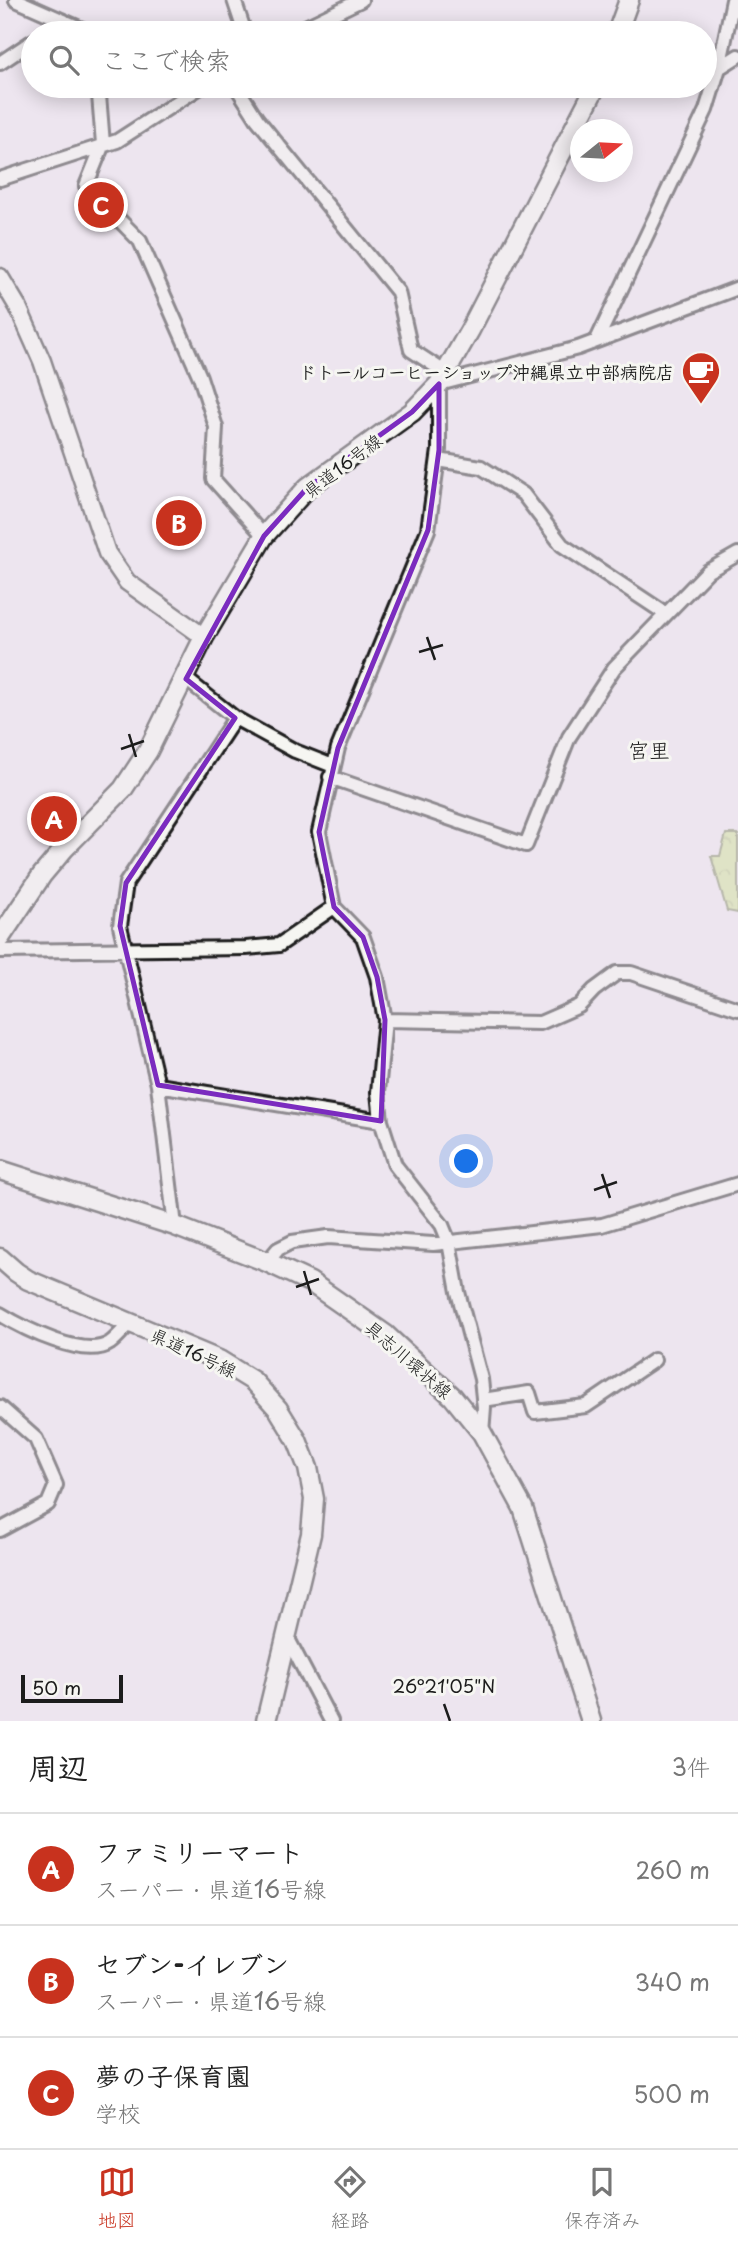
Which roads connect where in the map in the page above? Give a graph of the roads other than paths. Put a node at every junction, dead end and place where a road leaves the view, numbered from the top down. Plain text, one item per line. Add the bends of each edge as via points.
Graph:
1 (16, 0) edge
2 (234, 0) edge
3 (361, 0) edge
4 (629, 0) edge
5 (733, 0) edge
6 (64, 21) edge
7 (241, 21) edge
8 (318, 21) edge
9 (621, 21) edge
10 (21, 49) edge
11 (738, 55) edge
12 (0, 63) edge
13 (719, 68) junction
14 (717, 74) edge
15 (99, 98) edge
16 (183, 98) edge
17 (244, 98) edge
18 (590, 98) edge
19 (710, 98) edge
20 (103, 144) junction
21 (0, 179) edge
22 (0, 276) edge
23 (738, 288) edge
24 (597, 340) junction
25 (439, 384) junction
26 (438, 460) junction
27 (264, 536) junction
28 (738, 554) edge
29 (666, 614) junction
30 (204, 637) junction
31 (186, 678) junction
32 (235, 718) junction
33 (332, 772) junction
34 (334, 907) junction
35 (0, 937) edge
36 (126, 950) junction
37 (0, 951) edge
38 (738, 1009) edge
39 (385, 1020) junction
40 (158, 1085) junction
41 (381, 1121) junction
42 (0, 1170) edge
43 (738, 1184) edge
44 (176, 1226) junction
45 (449, 1242) junction
46 (0, 1258) edge
47 (267, 1262) junction
48 (0, 1314) edge
49 (130, 1323) junction
50 (654, 1360) dead end
51 (483, 1399) junction
52 (0, 1407) edge
53 (482, 1433) junction
54 (0, 1530) edge
55 (287, 1637) junction
56 (266, 1721) edge
57 (331, 1721) edge
58 (591, 1721) edge

1 - 6 street
2 - 7 street
3 - 8 street
4 - 9 main road
5 - 13 street
10 - 12 street
11 - 13 street
13 - 14 street
15 - 20 street
16 - 20 street via 117,141
17 - 25 street via 398,292 411,350 437,367
18 - 25 main road, 県道16号線
19 - 24 street
20 - 21 street
20 - 27 street via 86,186 140,241 200,377 216,427 213,479
22 - 30 street via 42,361 107,553 127,582
23 - 24 street
24 - 25 street
25 - 26 street
25 - 27 main road, 県道16号線 via 412,412 308,487
26 - 29 street via 481,467 523,494 562,545
26 - 33 street via 428,530
27 - 30 main road, 県道16号線
28 - 29 street via 708,570
29 - 33 street via 614,668 569,737 526,845
30 - 31 main road, 県道16号線
31 - 32 street
31 - 35 main road, 県道16号線 via 123,789 42,875
32 - 33 street
32 - 36 street via 126,883 120,926
33 - 34 street via 319,832
34 - 36 street via 279,945
34 - 39 street via 363,937
36 - 37 street
36 - 40 street
38 - 39 street via 631,973 617,974 579,1006 540,1023
39 - 41 street via 378,1092
40 - 41 street
40 - 44 street
41 - 45 street via 395,1165 442,1225
42 - 44 main road, 具志川環状線
43 - 45 street via 602,1225
44 - 47 main road, 具志川環状線
45 - 47 street via 328,1237 292,1242
45 - 51 street
46 - 49 main road, 県道16号線 via 28,1280
47 - 53 main road, 具志川環状線 via 310,1282 386,1335 453,1397
48 - 49 street via 24,1328 86,1349 109,1344
49 - 55 main road, 県道16号線 via 219,1360 253,1381 297,1440 314,1499 311,1534
50 - 51 street via 586,1406 535,1412 529,1393
51 - 53 street
52 - 54 street via 36,1439 57,1485 48,1504
53 - 58 main road, 具志川環状線 via 523,1508
55 - 56 main road, 県道16号線
55 - 57 street

